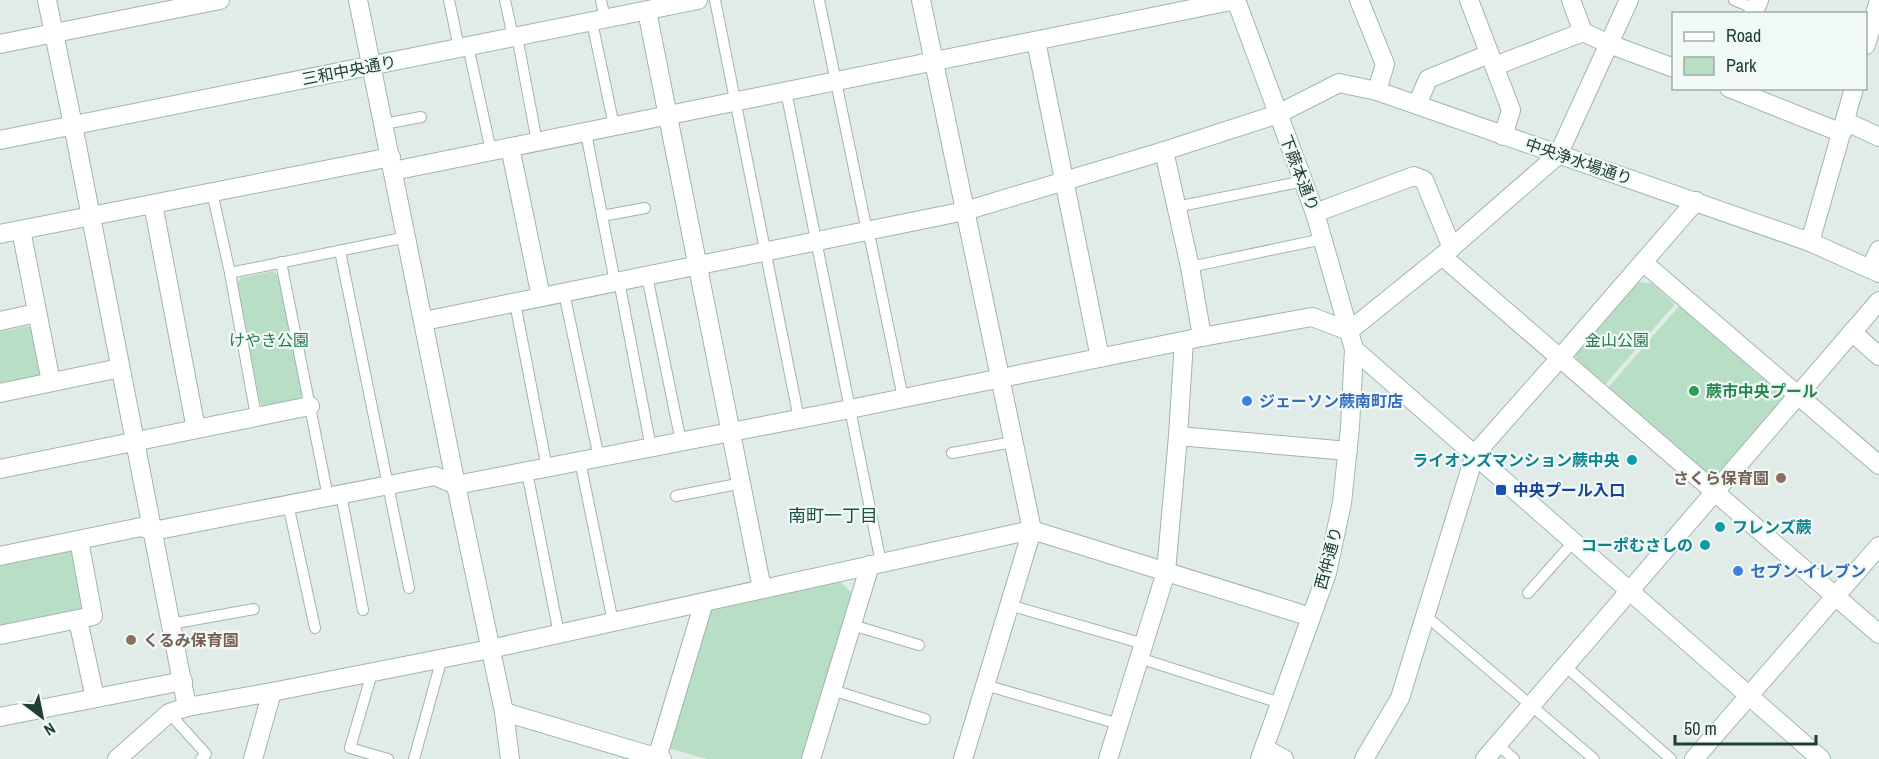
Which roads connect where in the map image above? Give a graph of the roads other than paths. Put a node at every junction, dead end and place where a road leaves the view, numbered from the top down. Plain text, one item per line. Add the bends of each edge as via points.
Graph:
1 (47, 0) edge
2 (220, 0) edge
3 (358, 0) edge
4 (449, 0) edge
5 (506, 0) edge
6 (601, 0) edge
7 (698, 0) edge
8 (715, 0) edge
9 (819, 0) edge
10 (921, 0) edge
11 (1236, 0) edge
12 (1359, 0) edge
13 (1468, 0) edge
14 (1571, 0) edge
15 (1629, 0) edge
16 (1734, 0) edge
17 (1879, 0) edge
18 (173, 5) edge
19 (653, 6) edge
20 (1755, 8) edge
21 (599, 20) junction
22 (1583, 32) junction
23 (54, 33) junction
24 (515, 37) junction
25 (1036, 41) junction
26 (1867, 42) edge
27 (0, 44) edge
28 (1610, 45) junction
29 (464, 47) junction
30 (1492, 60) junction
31 (933, 62) junction
32 (372, 66) junction
33 (1672, 67) edge
34 (836, 81) junction
35 (1735, 90) edge
36 (1853, 90) edge
37 (786, 91) junction
38 (1377, 91) junction
39 (735, 102) junction
40 (1417, 105) junction
41 (1278, 114) junction
42 (669, 115) junction
43 (421, 117) dead end
44 (384, 124) junction
45 (73, 125) junction
46 (614, 126) junction
47 (1843, 127) junction
48 (586, 133) junction
49 (1503, 135) junction
50 (1879, 137) edge
51 (0, 140) edge
52 (537, 142) junction
53 (510, 147) junction
54 (491, 151) junction
55 (1164, 151) junction
56 (1558, 154) junction
57 (392, 164) junction
58 (1064, 181) junction
59 (1304, 182) junction
60 (212, 192) junction
61 (1696, 201) junction
62 (153, 204) junction
63 (1176, 207) junction
64 (645, 208) dead end
65 (965, 211) junction
66 (1315, 213) junction
67 (602, 216) junction
68 (90, 217) junction
69 (21, 230) junction
70 (867, 231) junction
71 (0, 234) edge
72 (407, 237) junction
73 (1323, 239) junction
74 (817, 241) junction
75 (1810, 242) junction
76 (340, 250) junction
77 (1879, 250) edge
78 (765, 252) junction
79 (1447, 252) junction
80 (282, 262) junction
81 (1644, 263) junction
82 (699, 265) junction
83 (1190, 267) junction
84 (1874, 271) edge
85 (230, 273) junction
86 (647, 276) junction
87 (617, 282) junction
88 (564, 293) junction
89 (541, 297) junction
90 (1879, 302) edge
91 (515, 303) junction
92 (37, 313) junction
93 (0, 321) edge
94 (424, 321) junction
95 (1852, 332) junction
96 (1193, 339) junction
97 (1352, 340) junction
98 (1879, 356) edge
99 (1100, 358) junction
100 (1560, 358) junction
101 (120, 368) junction
102 (999, 379) junction
103 (51, 382) junction
104 (0, 393) edge
105 (1798, 396) junction
106 (903, 398) junction
107 (310, 406) junction
108 (850, 409) junction
109 (256, 416) junction
110 (799, 419) junction
111 (196, 429) junction
112 (732, 432) junction
113 (1178, 436) junction
114 (135, 442) junction
115 (681, 442) junction
116 (1013, 442) junction
117 (651, 447) junction
118 (1348, 450) junction
119 (952, 453) dead end
120 (1475, 453) junction
121 (599, 458) junction
122 (580, 461) junction
123 (1879, 465) edge
124 (547, 468) junction
125 (0, 469) edge
126 (527, 472) junction
127 (742, 483) junction
128 (388, 485) junction
129 (456, 485) junction
130 (1714, 493) junction
131 (335, 495) junction
132 (676, 496) dead end
133 (288, 504) junction
134 (1032, 530) junction
135 (153, 531) junction
136 (79, 540) junction
137 (1574, 541) junction
138 (1879, 546) edge
139 (0, 556) edge
140 (876, 564) junction
141 (1166, 572) junction
142 (409, 588) dead end
143 (762, 588) junction
144 (1630, 590) junction
145 (1528, 593) dead end
146 (1835, 596) junction
147 (704, 602) junction
148 (1009, 605) junction
149 (254, 609) dead end
150 (363, 610) dead end
151 (1425, 615) junction
152 (1311, 617) junction
153 (78, 620) junction
154 (613, 622) junction
155 (171, 624) junction
156 (852, 625) junction
157 (315, 628) dead end
158 (0, 633) edge
159 (559, 634) junction
160 (1879, 634) edge
161 (919, 645) dead end
162 (490, 649) junction
163 (1141, 651) junction
164 (442, 658) junction
165 (1565, 666) junction
166 (372, 673) junction
167 (183, 681) junction
168 (985, 685) junction
169 (832, 690) junction
170 (272, 692) junction
171 (1749, 694) junction
172 (94, 698) junction
173 (1280, 703) junction
174 (1532, 706) junction
175 (188, 707) junction
176 (504, 712) junction
177 (169, 713) junction
178 (0, 717) edge
179 (925, 719) dead end
180 (1119, 724) junction
181 (1498, 745) junction
182 (1262, 754) edge
183 (659, 758) edge
184 (117, 759) edge
185 (201, 759) edge
186 (253, 759) edge
187 (388, 759) edge
188 (414, 759) edge
189 (510, 759) edge
190 (811, 759) edge
191 (963, 759) edge
192 (1108, 759) edge
193 (1284, 759) edge
194 (1364, 759) edge
195 (1485, 759) edge
196 (1515, 759) edge
197 (1594, 759) edge
198 (1671, 759) edge
199 (1694, 759) edge
200 (1821, 759) edge

1 - 23 street
2 - 18 street
3 - 32 street
4 - 29 lane
5 - 24 lane
6 - 21 lane
7 - 19 street, 三和中央通り
8 - 39 lane
9 - 34 lane
10 - 31 street
11 - 25 street
11 - 41 street, 下蕨本通り
12 - 38 street via 1384,64
13 - 30 street
14 - 22 street
15 - 28 street
16 - 20 lane
17 - 26 street
18 - 23 street
19 - 21 street, 三和中央通り
19 - 42 street
21 - 24 street, 三和中央通り
21 - 46 lane
22 - 28 street
22 - 30 street
23 - 27 street
23 - 45 street
24 - 29 street, 三和中央通り
24 - 52 lane
25 - 31 street
25 - 58 street
28 - 33 street
28 - 56 street
29 - 32 street, 三和中央通り
29 - 54 lane
30 - 40 street via 1428,79
30 - 49 street via 1511,110
31 - 34 street
31 - 65 street
32 - 44 street
32 - 45 street, 三和中央通り
34 - 37 street
34 - 70 lane
35 - 47 street
36 - 47 street
37 - 39 street
37 - 74 lane
38 - 40 street, 中央浄水場通り
38 - 41 street, 中央浄水場通り via 1339,83
39 - 42 street
39 - 78 lane
40 - 49 street, 中央浄水場通り
41 - 55 street, 中央浄水場通り
41 - 59 street, 下蕨本通り
42 - 46 street
42 - 82 street
43 - 44 lane
44 - 57 street
45 - 51 street, 三和中央通り
45 - 68 street
46 - 48 street
47 - 50 street
47 - 75 street
48 - 52 street
48 - 67 lane
49 - 56 street, 中央浄水場通り
52 - 53 street
53 - 54 street
53 - 89 street
54 - 57 street
55 - 58 street, 中央浄水場通り
55 - 63 street
56 - 61 street, 中央浄水場通り
56 - 79 street
57 - 60 street
57 - 72 street
58 - 65 street, 中央浄水場通り
58 - 99 street
59 - 63 lane
59 - 66 street, 下蕨本通り
60 - 62 street
60 - 85 lane
61 - 75 street, 中央浄水場通り
61 - 81 street
62 - 68 street
62 - 111 street
63 - 83 street
64 - 67 lane
65 - 70 street, 中央浄水場通り
65 - 102 street
66 - 73 street, 下蕨本通り
66 - 79 street via 1414,176 1424,180
67 - 87 lane
68 - 69 street
68 - 101 street
69 - 71 street
69 - 92 street
70 - 74 street, 中央浄水場通り
70 - 106 lane
72 - 76 lane
72 - 94 street
73 - 83 lane
73 - 97 street, 下蕨本通り
74 - 78 street, 中央浄水場通り
74 - 108 lane
75 - 84 street, 中央浄水場通り
76 - 80 lane
76 - 128 lane
77 - 84 street
78 - 82 street, 中央浄水場通り
78 - 110 lane
79 - 97 street
79 - 100 street
80 - 85 lane
80 - 107 lane
81 - 100 street
81 - 105 street
82 - 86 street, 中央浄水場通り
82 - 112 street
83 - 96 street
85 - 109 lane
86 - 87 street, 中央浄水場通り
86 - 115 lane
87 - 88 street, 中央浄水場通り
87 - 117 lane
88 - 89 street, 中央浄水場通り
88 - 121 lane
89 - 91 street, 中央浄水場通り
90 - 95 street
91 - 94 street, 中央浄水場通り
91 - 124 lane
92 - 93 street
92 - 103 street
94 - 129 street
95 - 98 street
95 - 105 street
96 - 97 street via 1312,317
96 - 99 street
96 - 113 street
97 - 118 street, 西仲通り
97 - 120 street
99 - 102 street
100 - 120 street
100 - 130 street
101 - 103 street
101 - 114 street
102 - 106 street
102 - 116 street
103 - 104 street
105 - 123 street
105 - 130 street
106 - 108 street
107 - 109 street
107 - 131 lane
108 - 110 street
108 - 140 lane
109 - 111 street
110 - 112 street
111 - 114 street
112 - 115 street
112 - 127 street
113 - 118 street
113 - 141 street
114 - 125 street
114 - 135 street
115 - 117 street
116 - 119 lane
116 - 134 street
117 - 121 street
118 - 152 street, 西仲通り via 1342,503 1327,573
120 - 137 street
120 - 151 street
121 - 122 street
122 - 124 street
122 - 154 lane
124 - 126 street
126 - 129 street
126 - 159 lane
127 - 132 lane
127 - 143 street
128 - 129 street via 435,476
128 - 131 street
128 - 142 lane
129 - 162 street
130 - 144 street
130 - 146 street
131 - 133 street
131 - 150 lane
133 - 135 street
133 - 157 lane
134 - 140 street
134 - 141 street
134 - 148 street
135 - 136 street via 141,527
135 - 155 street
136 - 139 street
136 - 153 street via 93,616
137 - 144 street
137 - 145 lane
138 - 146 street
140 - 143 street
140 - 156 street
141 - 152 street
141 - 163 street
143 - 147 street
144 - 165 street
144 - 171 street
146 - 160 street
146 - 171 street
147 - 154 street
147 - 183 street
148 - 163 lane
148 - 168 street
149 - 155 lane
151 - 174 lane
151 - 194 street via 1400,698
152 - 173 street, 西仲通り
153 - 158 street
153 - 172 street
154 - 159 street
155 - 167 street
156 - 161 lane
156 - 169 street
159 - 162 street
162 - 164 street
162 - 176 street
163 - 173 lane
163 - 180 street
164 - 166 street
164 - 188 lane
165 - 174 street
165 - 198 lane
166 - 170 street
166 - 187 lane via 350,747
167 - 172 street
167 - 175 street
168 - 180 lane
168 - 191 street
169 - 179 lane
169 - 190 street
170 - 175 street
170 - 186 street
171 - 199 street
171 - 200 street
172 - 178 street
173 - 182 street, 西仲通り
174 - 181 street
174 - 197 lane
175 - 177 street
176 - 183 street
176 - 189 street
177 - 184 street
177 - 185 lane via 206,754
180 - 192 street
181 - 195 street
181 - 196 lane
182 - 193 street

